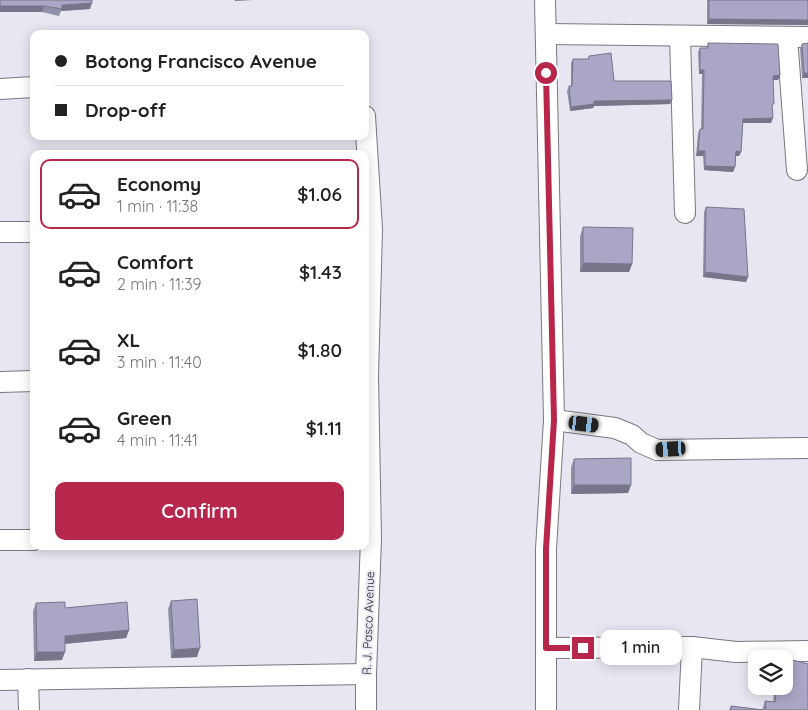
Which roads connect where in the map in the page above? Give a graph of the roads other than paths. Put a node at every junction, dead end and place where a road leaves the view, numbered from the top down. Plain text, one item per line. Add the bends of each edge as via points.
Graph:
1 (545, 0) edge
2 (546, 34) junction
3 (680, 36) junction
4 (787, 37) junction
5 (808, 37) edge
6 (30, 87) edge
7 (0, 89) edge
8 (797, 170) dead end
9 (685, 212) dead end
10 (0, 232) edge
11 (30, 232) edge
12 (30, 381) edge
13 (0, 382) edge
14 (554, 420) junction
15 (808, 448) edge
16 (0, 540) edge
17 (30, 540) edge
18 (368, 550) edge
19 (692, 647) junction
20 (546, 648) junction
21 (808, 652) edge
22 (366, 674) junction
23 (28, 679) junction
24 (0, 680) edge
25 (29, 710) edge
26 (366, 710) edge
27 (546, 710) edge
28 (689, 710) edge

1 - 2 street
2 - 3 street
2 - 14 street
3 - 4 street
3 - 9 street
4 - 5 street
4 - 8 street
6 - 7 street
10 - 11 street
12 - 13 street
14 - 15 street via 615,428 657,450
14 - 20 street via 546,549
16 - 17 street
18 - 22 street, R. J. Pasco Avenue
19 - 20 street
19 - 21 street via 736,652
19 - 28 street
20 - 27 street
22 - 23 street
22 - 26 street, R. J. Pasco Avenue
23 - 24 street
23 - 25 street

